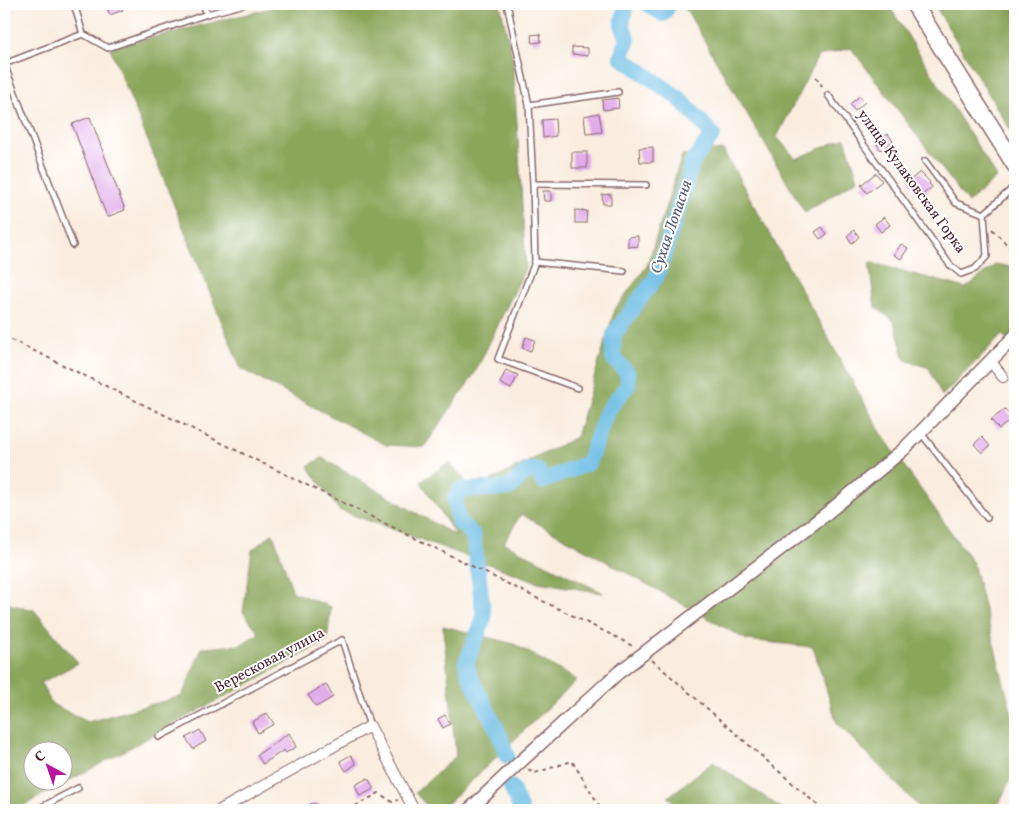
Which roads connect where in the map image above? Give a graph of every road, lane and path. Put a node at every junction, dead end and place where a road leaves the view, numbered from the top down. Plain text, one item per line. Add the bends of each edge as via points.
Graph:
1 (74, 4) edge
2 (203, 4) edge
3 (245, 4) edge
4 (507, 4) edge
5 (914, 4) edge
6 (207, 14) junction
7 (82, 34) junction
8 (816, 76) dead end
9 (618, 92) dead end
10 (828, 95) joint
11 (529, 105) junction
12 (925, 161) dead end
13 (1015, 165) edge
14 (533, 184) junction
15 (646, 185) dead end
16 (1015, 186) edge
17 (984, 214) junction
18 (985, 222) junction
19 (73, 245) dead end
20 (1015, 253) edge
21 (535, 262) junction
22 (624, 271) dead end
23 (4, 336) edge
24 (1015, 336) edge
25 (991, 362) junction
26 (1003, 376) dead end
27 (578, 388) dead end
28 (920, 432) junction
29 (987, 518) dead end
30 (644, 653) junction
31 (370, 726) junction
32 (159, 737) dead end
33 (518, 764) junction
34 (78, 788) dead end
35 (407, 796) junction
36 (36, 810) edge
37 (220, 810) edge
38 (348, 810) edge
39 (414, 810) edge
40 (469, 810) edge
41 (602, 810) edge
42 (823, 810) edge

1 - 7 lane
2 - 6 lane
3 - 6 lane
4 - 11 lane
5 - 13 main road
6 - 7 lane via 108,48
7 - 19 lane via 4,64
8 - 10 path
9 - 11 lane
10 - 18 lane, улица Кулаковская Горка via 950,265 960,274 974,269 987,256
11 - 14 lane
12 - 17 lane via 956,203
14 - 15 lane
14 - 21 lane
16 - 17 lane
17 - 18 lane, улица Кулаковская Горка
18 - 20 path
21 - 22 lane
21 - 27 lane via 498,359
23 - 30 path
24 - 25 street
25 - 26 street
25 - 28 street
28 - 29 lane
28 - 30 street via 826,514
30 - 33 street
30 - 42 path
31 - 32 lane, Вересковая улица via 342,640
31 - 35 street, Вересковая улица
31 - 37 street
33 - 40 street
33 - 41 path via 535,773 572,761
34 - 36 lane
35 - 38 path via 392,802 379,793
35 - 39 street, Вересковая улица

